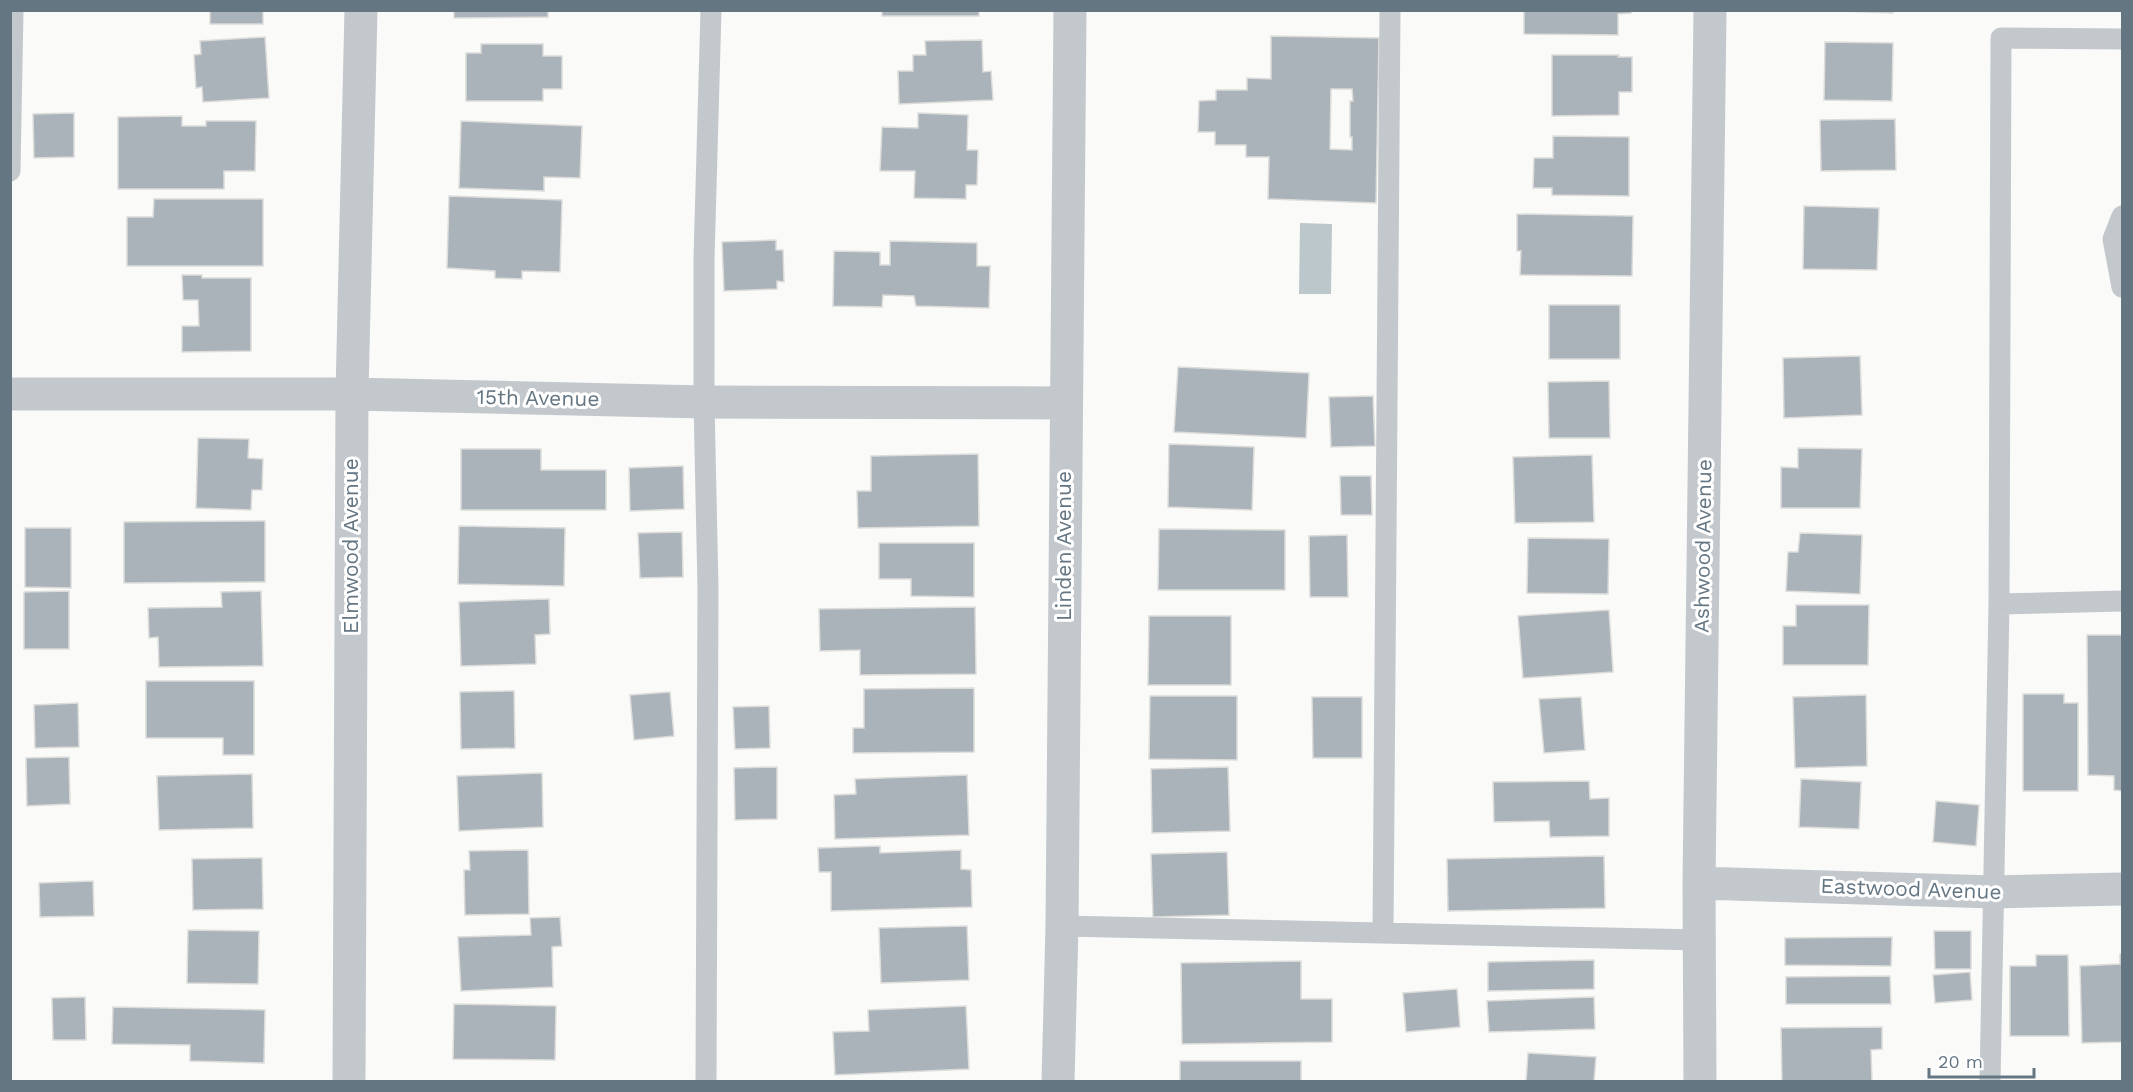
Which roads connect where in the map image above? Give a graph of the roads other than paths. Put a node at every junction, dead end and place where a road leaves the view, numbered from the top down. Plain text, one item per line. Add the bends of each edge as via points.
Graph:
1 (13, 10) edge
2 (361, 10) edge
3 (711, 10) edge
4 (1070, 10) edge
5 (1390, 10) edge
6 (1710, 10) edge
7 (2122, 39) edge
8 (10, 171) edge
9 (2122, 216) edge
10 (2122, 287) edge
11 (10, 394) edge
12 (352, 394) junction
13 (704, 402) junction
14 (1065, 403) junction
15 (2122, 601) edge
16 (2000, 604) junction
17 (1699, 883) junction
18 (2122, 890) edge
19 (1994, 892) junction
20 (1062, 926) junction
21 (1383, 933) junction
22 (1700, 940) junction
23 (349, 1082) edge
24 (706, 1082) edge
25 (1058, 1082) edge
26 (1700, 1082) edge
27 (1990, 1082) edge

1 - 8 lane
2 - 12 street, Elmwood Avenue
3 - 13 lane
4 - 14 street, Linden Avenue
5 - 21 lane
6 - 17 street, Ashwood Avenue
7 - 16 lane via 2001,38
9 - 10 lane via 2113,239
11 - 12 street, 15th Avenue
12 - 13 street, 15th Avenue
12 - 23 street, Elmwood Avenue
13 - 14 street, 15th Avenue
13 - 24 lane via 708,590
14 - 20 street, Linden Avenue
15 - 16 lane
16 - 19 lane
17 - 19 street, Eastwood Avenue
17 - 22 street, Ashwood Avenue
18 - 19 street, Eastwood Avenue
19 - 27 lane
20 - 21 lane
20 - 25 street, Linden Avenue
21 - 22 lane
22 - 26 street, Ashwood Avenue

